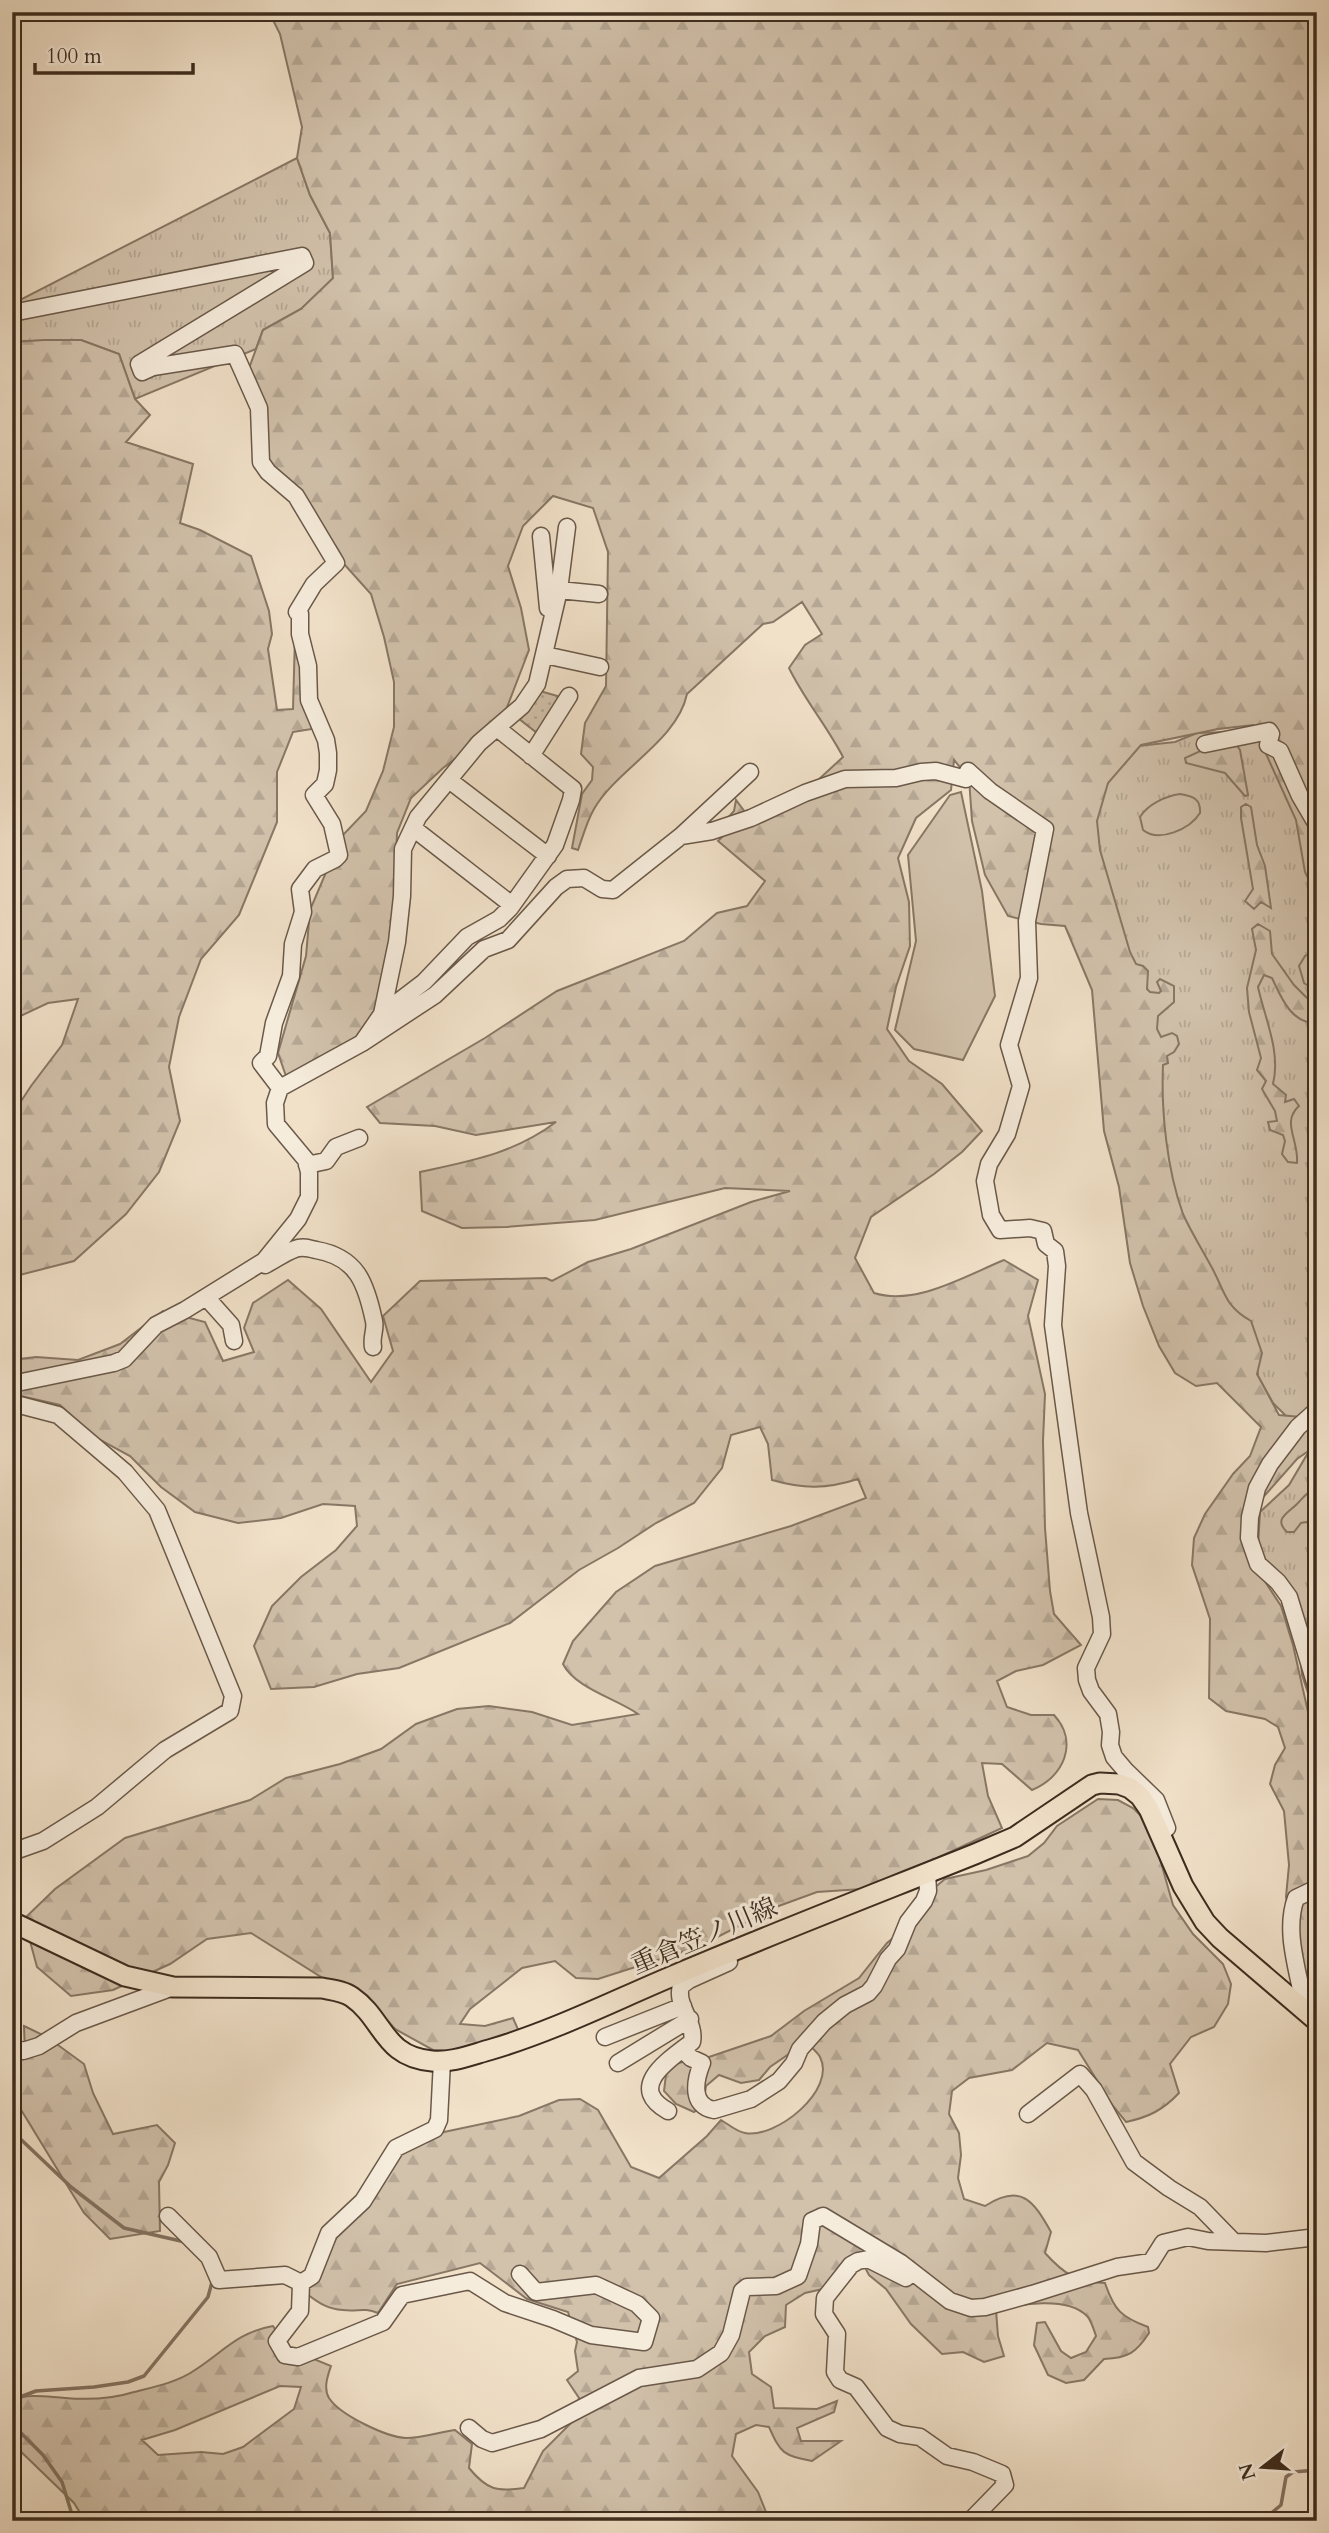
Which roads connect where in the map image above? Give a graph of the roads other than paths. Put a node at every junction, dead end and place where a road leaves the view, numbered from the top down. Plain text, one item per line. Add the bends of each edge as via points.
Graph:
1 (12, 313) edge
2 (567, 527) dead end
3 (541, 536) dead end
4 (559, 590) junction
5 (599, 594) dead end
6 (554, 610) junction
7 (545, 655) junction
8 (600, 667) dead end
9 (569, 696) dead end
10 (497, 728) junction
11 (1205, 744) dead end
12 (531, 756) junction
13 (750, 772) dead end
14 (449, 780) junction
15 (1317, 825) edge
16 (413, 828) junction
17 (681, 836) junction
18 (548, 856) junction
19 (512, 905) junction
20 (382, 1014) junction
21 (362, 1043) junction
22 (280, 1088) junction
23 (359, 1138) dead end
24 (307, 1165) junction
25 (253, 1269) junction
26 (206, 1297) junction
27 (234, 1341) dead end
28 (373, 1347) dead end
29 (12, 1384) edge
30 (12, 1403) edge
31 (1317, 1410) edge
32 (1317, 1689) edge
33 (1160, 1832) junction
34 (12, 1852) edge
35 (927, 1873) junction
36 (1317, 1888) edge
37 (12, 1922) edge
38 (731, 1952) junction
39 (173, 1987) junction
40 (686, 2012) junction
41 (1311, 2016) edge
42 (605, 2037) dead end
43 (12, 2048) edge
44 (683, 2050) junction
45 (442, 2061) junction
46 (618, 2063) dead end
47 (668, 2111) dead end
48 (1028, 2114) dead end
49 (168, 2216) dead end
50 (1317, 2237) edge
51 (1234, 2242) junction
52 (520, 2274) dead end
53 (925, 2282) junction
54 (300, 2283) junction
55 (469, 2428) dead end
56 (970, 2521) edge

1 - 22 street via 302,256 305,263 139,364 142,372 235,354 259,408 261,462 296,496 336,562 314,584 297,612 308,666 309,700 328,753 325,784 314,795 332,824 339,855 315,869 300,889 303,912 293,944 291,976 276,1015 268,1056 261,1063
2 - 4 street
3 - 6 street via 548,608
4 - 5 street
4 - 6 street
6 - 7 street
7 - 8 street
7 - 10 street via 537,684 522,706
9 - 12 street
10 - 12 street
10 - 14 street
11 - 15 street via 1269,731 1268,745 1280,751
12 - 18 street via 573,789
13 - 17 street
14 - 16 street
14 - 18 street
16 - 19 street
16 - 20 street via 403,849 397,943
17 - 21 street via 613,890 583,878 566,879 508,940 484,949 435,995
17 - 33 street via 751,818 845,779 936,771 966,779 968,771 1045,829 1027,921 1029,978 1009,1045 1021,1086 1007,1134 989,1164 985,1181 991,1215 1000,1230 1043,1231 1046,1244 1055,1251 1053,1325 1079,1513 1101,1617 1102,1634 1086,1668 1087,1680 1108,1714 1114,1757 1156,1800 1167,1828
18 - 19 street
19 - 20 street via 499,919 467,937 424,982
20 - 21 street
21 - 22 street
22 - 24 street via 276,1124
23 - 24 street via 336,1147 326,1161
24 - 25 street via 309,1197 305,1207
25 - 26 street
25 - 28 street via 296,1248 342,1257 362,1281 375,1324
26 - 27 street via 231,1325
26 - 29 street via 156,1325 124,1359
30 - 34 street via 58,1415 125,1472 156,1510 233,1696 230,1711 165,1750 97,1807 43,1841
31 - 32 street via 1298,1427 1257,1488 1249,1538 1258,1564 1289,1597
33 - 35 main road, 重倉笠ノ川線 via 1140,1796 1119,1784 1100,1783 1014,1837
33 - 41 main road, 重倉笠ノ川線 via 1183,1886 1205,1922
35 - 38 main road, 重倉笠ノ川線
35 - 44 street via 924,1902 908,1922 874,1986 824,2022 779,2081 751,2099 709,2109 699,2102 695,2090 702,2063
36 - 41 street via 1296,1898 1292,1910 1292,1935
37 - 39 main road, 重倉笠ノ川線 via 125,1976
38 - 40 street via 729,1962 681,1986
38 - 45 main road, 重倉笠ノ川線 via 535,2036
39 - 43 street via 76,2023 38,2046 23,2051
39 - 45 main road, 重倉笠ノ川線 via 322,1988 349,1995 398,2049 421,2059
40 - 42 street
40 - 44 street via 694,2035
40 - 46 street
44 - 47 street via 656,2071 651,2085 659,2106
45 - 54 street via 435,2129 396,2148 363,2201 329,2233 312,2276
48 - 51 street via 1080,2074 1094,2090 1134,2162 1200,2207
49 - 54 street via 209,2257 219,2280 285,2275
50 - 51 street
51 - 53 street via 1188,2237 1163,2243 1151,2262 1117,2267 985,2307 950,2301
52 - 54 street via 536,2292 596,2285 637,2304 651,2318 644,2342 591,2335 505,2303 471,2281 402,2295 383,2322 298,2357 285,2355 277,2341 300,2311
53 - 55 street via 823,2216 812,2221 798,2276 776,2286 741,2291 722,2353 698,2369 639,2378 541,2429 492,2443
53 - 56 street via 910,2280 868,2259 851,2265 825,2298 824,2314 836,2334 835,2372 856,2387 887,2428 920,2437 947,2456 1002,2474 1005,2485

